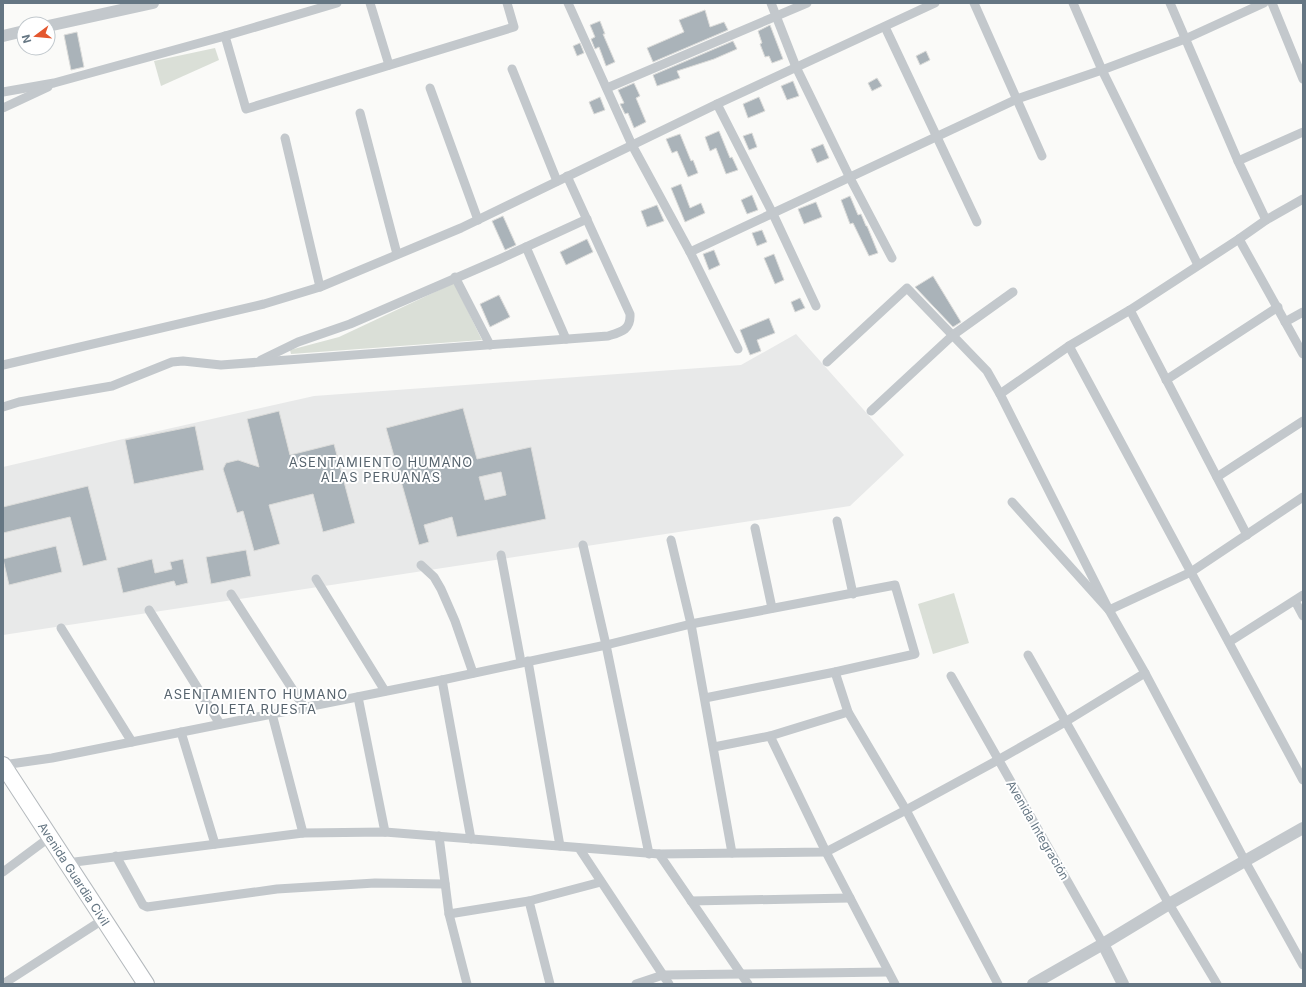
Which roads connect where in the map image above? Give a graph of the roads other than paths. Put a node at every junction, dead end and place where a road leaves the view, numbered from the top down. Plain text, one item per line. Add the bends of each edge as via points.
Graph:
1 (154, 3) edge
2 (337, 3) edge
3 (370, 3) edge
4 (507, 3) edge
5 (568, 3) edge
6 (770, 3) edge
7 (807, 3) edge
8 (935, 3) edge
9 (974, 3) edge
10 (1073, 3) edge
11 (1170, 3) edge
12 (1264, 3) edge
13 (1272, 3) edge
14 (776, 17) junction
15 (56, 24) edge
16 (886, 27) junction
17 (16, 33) edge
18 (3, 36) edge
19 (225, 36) junction
20 (1185, 39) junction
21 (389, 65) junction
22 (796, 67) junction
23 (512, 69) dead end
24 (1102, 70) junction
25 (1303, 79) edge
26 (54, 83) junction
27 (430, 88) dead end
28 (607, 88) junction
29 (3, 92) edge
30 (1017, 100) junction
31 (717, 104) junction
32 (3, 108) edge
33 (360, 113) dead end
34 (1303, 132) edge
35 (937, 137) junction
36 (284, 138) dead end
37 (632, 145) junction
38 (1042, 156) dead end
39 (1238, 161) junction
40 (567, 176) junction
41 (850, 178) junction
42 (557, 181) junction
43 (1303, 199) edge
44 (773, 214) junction
45 (587, 219) junction
46 (478, 220) junction
47 (1266, 220) junction
48 (977, 222) dead end
49 (1239, 239) junction
50 (526, 247) junction
51 (690, 252) junction
52 (397, 254) junction
53 (892, 258) dead end
54 (1198, 265) junction
55 (455, 277) junction
56 (320, 287) junction
57 (1013, 292) dead end
58 (816, 306) dead end
59 (1278, 307) junction
60 (1130, 310) junction
61 (1303, 312) edge
62 (1285, 322) junction
63 (953, 335) junction
64 (566, 339) junction
65 (490, 345) junction
66 (1069, 346) junction
67 (738, 349) dead end
68 (1303, 354) edge
69 (258, 362) junction
70 (827, 362) dead end
71 (3, 365) edge
72 (1166, 380) junction
73 (1000, 394) junction
74 (3, 407) edge
75 (871, 411) dead end
76 (1303, 421) edge
77 (1217, 477) junction
78 (1303, 497) edge
79 (1012, 502) dead end
80 (837, 521) dead end
81 (755, 528) dead end
82 (1247, 535) junction
83 (671, 540) dead end
84 (583, 545) dead end
85 (501, 555) dead end
86 (421, 565) dead end
87 (1191, 572) junction
88 (316, 579) dead end
89 (232, 594) dead end
90 (853, 594) junction
91 (1303, 595) edge
92 (1295, 600) junction
93 (772, 608) junction
94 (149, 610) dead end
95 (1109, 610) junction
96 (1303, 616) edge
97 (691, 624) junction
98 (61, 628) dead end
99 (1229, 642) junction
100 (606, 645) junction
101 (1028, 655) dead end
102 (524, 662) junction
103 (835, 672) junction
104 (473, 673) junction
105 (1145, 673) junction
106 (951, 676) dead end
107 (442, 680) junction
108 (385, 691) junction
109 (358, 697) junction
110 (705, 698) junction
111 (304, 707) junction
112 (848, 712) junction
113 (272, 714) junction
114 (1065, 722) junction
115 (220, 724) junction
116 (181, 732) junction
117 (770, 736) junction
118 (132, 742) junction
119 (714, 747) junction
120 (998, 760) junction
121 (3, 765) edge
122 (1303, 780) edge
123 (906, 810) junction
124 (1303, 828) edge
125 (385, 832) junction
126 (303, 833) junction
127 (439, 836) junction
128 (50, 837) junction
129 (471, 839) junction
130 (215, 844) junction
131 (560, 846) junction
132 (579, 848) junction
133 (826, 852) junction
134 (732, 853) junction
135 (649, 854) junction
136 (659, 854) junction
137 (116, 856) junction
138 (1245, 861) junction
139 (67, 863) junction
140 (3, 872) edge
141 (601, 882) junction
142 (445, 884) junction
143 (850, 898) junction
144 (529, 901) junction
145 (691, 901) junction
146 (1169, 904) junction
147 (449, 914) junction
148 (104, 919) junction
149 (1103, 944) junction
150 (1303, 965) edge
151 (888, 972) junction
152 (741, 973) junction
153 (663, 975) junction
154 (3, 984) edge
155 (146, 984) edge
156 (466, 984) edge
157 (550, 984) edge
158 (636, 984) edge
159 (669, 984) edge
160 (748, 984) edge
161 (895, 984) edge
162 (998, 984) edge
163 (1033, 984) edge
164 (1123, 984) edge
165 (1217, 984) edge

1 - 15 street
2 - 19 street
3 - 21 street
4 - 21 street via 514,27
5 - 28 street
6 - 14 street
7 - 14 street
8 - 16 street
9 - 30 street
10 - 24 street
11 - 20 street
12 - 20 street
13 - 25 street
14 - 22 street
14 - 28 street
16 - 22 street
16 - 35 street
17 - 18 street
19 - 21 street via 246,109
19 - 26 street
20 - 24 street
20 - 39 street
22 - 31 street
22 - 41 street
23 - 42 street
24 - 30 street
24 - 54 street
26 - 29 street
26 - 32 street
27 - 46 street
28 - 37 street
30 - 35 street
30 - 38 street
31 - 37 street
31 - 44 street
33 - 52 street
34 - 39 street
35 - 41 street
35 - 48 street
36 - 56 street
37 - 40 street
37 - 51 street
39 - 47 street
40 - 42 street
40 - 45 street
41 - 44 street
41 - 53 street
42 - 46 street
43 - 47 street
44 - 51 street
44 - 58 street
45 - 50 street
45 - 64 street via 627,305 631,322 623,330 608,336
46 - 52 street
47 - 49 street
49 - 54 street
49 - 59 street
50 - 55 street
50 - 64 street
51 - 67 street
52 - 56 street
54 - 60 street
55 - 65 street
55 - 69 street via 350,324 298,342
56 - 71 street via 264,304
57 - 63 street
59 - 62 street
59 - 72 street
60 - 66 street
60 - 72 street
61 - 62 street
62 - 68 street
63 - 70 street via 907,288
63 - 73 street via 987,371
63 - 75 street
64 - 65 street
65 - 69 street
66 - 73 street
66 - 87 street
69 - 74 street via 221,365 172,362 112,386
72 - 77 street
73 - 95 street
76 - 77 street
77 - 82 street
78 - 82 street
79 - 95 street
80 - 90 street
81 - 93 street
82 - 87 street
83 - 97 street
84 - 100 street
85 - 102 street
86 - 104 street via 434,576 441,588
87 - 95 street
87 - 99 street
88 - 108 street
89 - 111 street
90 - 93 street
90 - 103 street via 895,585 915,654
91 - 92 street
92 - 96 street
92 - 99 street
93 - 97 street
94 - 115 street
95 - 105 street
97 - 100 street
97 - 110 street
98 - 118 street
99 - 122 street
100 - 102 street
100 - 135 street
101 - 114 street
102 - 104 street
102 - 131 street
103 - 110 street
103 - 112 street
104 - 107 street
105 - 114 street
105 - 138 street
106 - 120 street, Avenida Integración
107 - 108 street
107 - 129 street
108 - 109 street
109 - 111 street
109 - 125 street
110 - 119 street
111 - 113 street
112 - 117 street
112 - 123 street
113 - 115 street
113 - 126 street
114 - 120 street
114 - 146 street
115 - 116 street
116 - 118 street
116 - 130 street
117 - 119 street
117 - 133 street
118 - 121 street
119 - 134 street
120 - 123 street
120 - 149 street, Avenida Integración
121 - 128 highway, Avenida Guardia Civil
123 - 133 street
123 - 162 street
124 - 138 street
125 - 126 street
125 - 127 street
126 - 130 street
127 - 129 street
127 - 142 street
128 - 139 highway, Avenida Guardia Civil
128 - 140 street
129 - 131 street
130 - 137 street
131 - 132 street
132 - 135 street
132 - 141 street
133 - 134 street
133 - 143 street
134 - 136 street
135 - 136 street
136 - 145 street
137 - 139 street
137 - 142 street via 143,905 147,907 276,889 375,883
138 - 146 street
138 - 150 street
139 - 148 highway, Avenida Guardia Civil
141 - 144 street
141 - 153 street
142 - 147 street
143 - 145 street
143 - 151 street
144 - 147 street
144 - 157 street
145 - 152 street
146 - 149 street
146 - 165 street
147 - 156 street
148 - 154 street
148 - 155 highway, Avenida Guardia Civil
149 - 163 street
149 - 164 street, Avenida Integración
151 - 152 street
151 - 161 street
152 - 153 street
152 - 160 street
153 - 158 street
153 - 159 street

